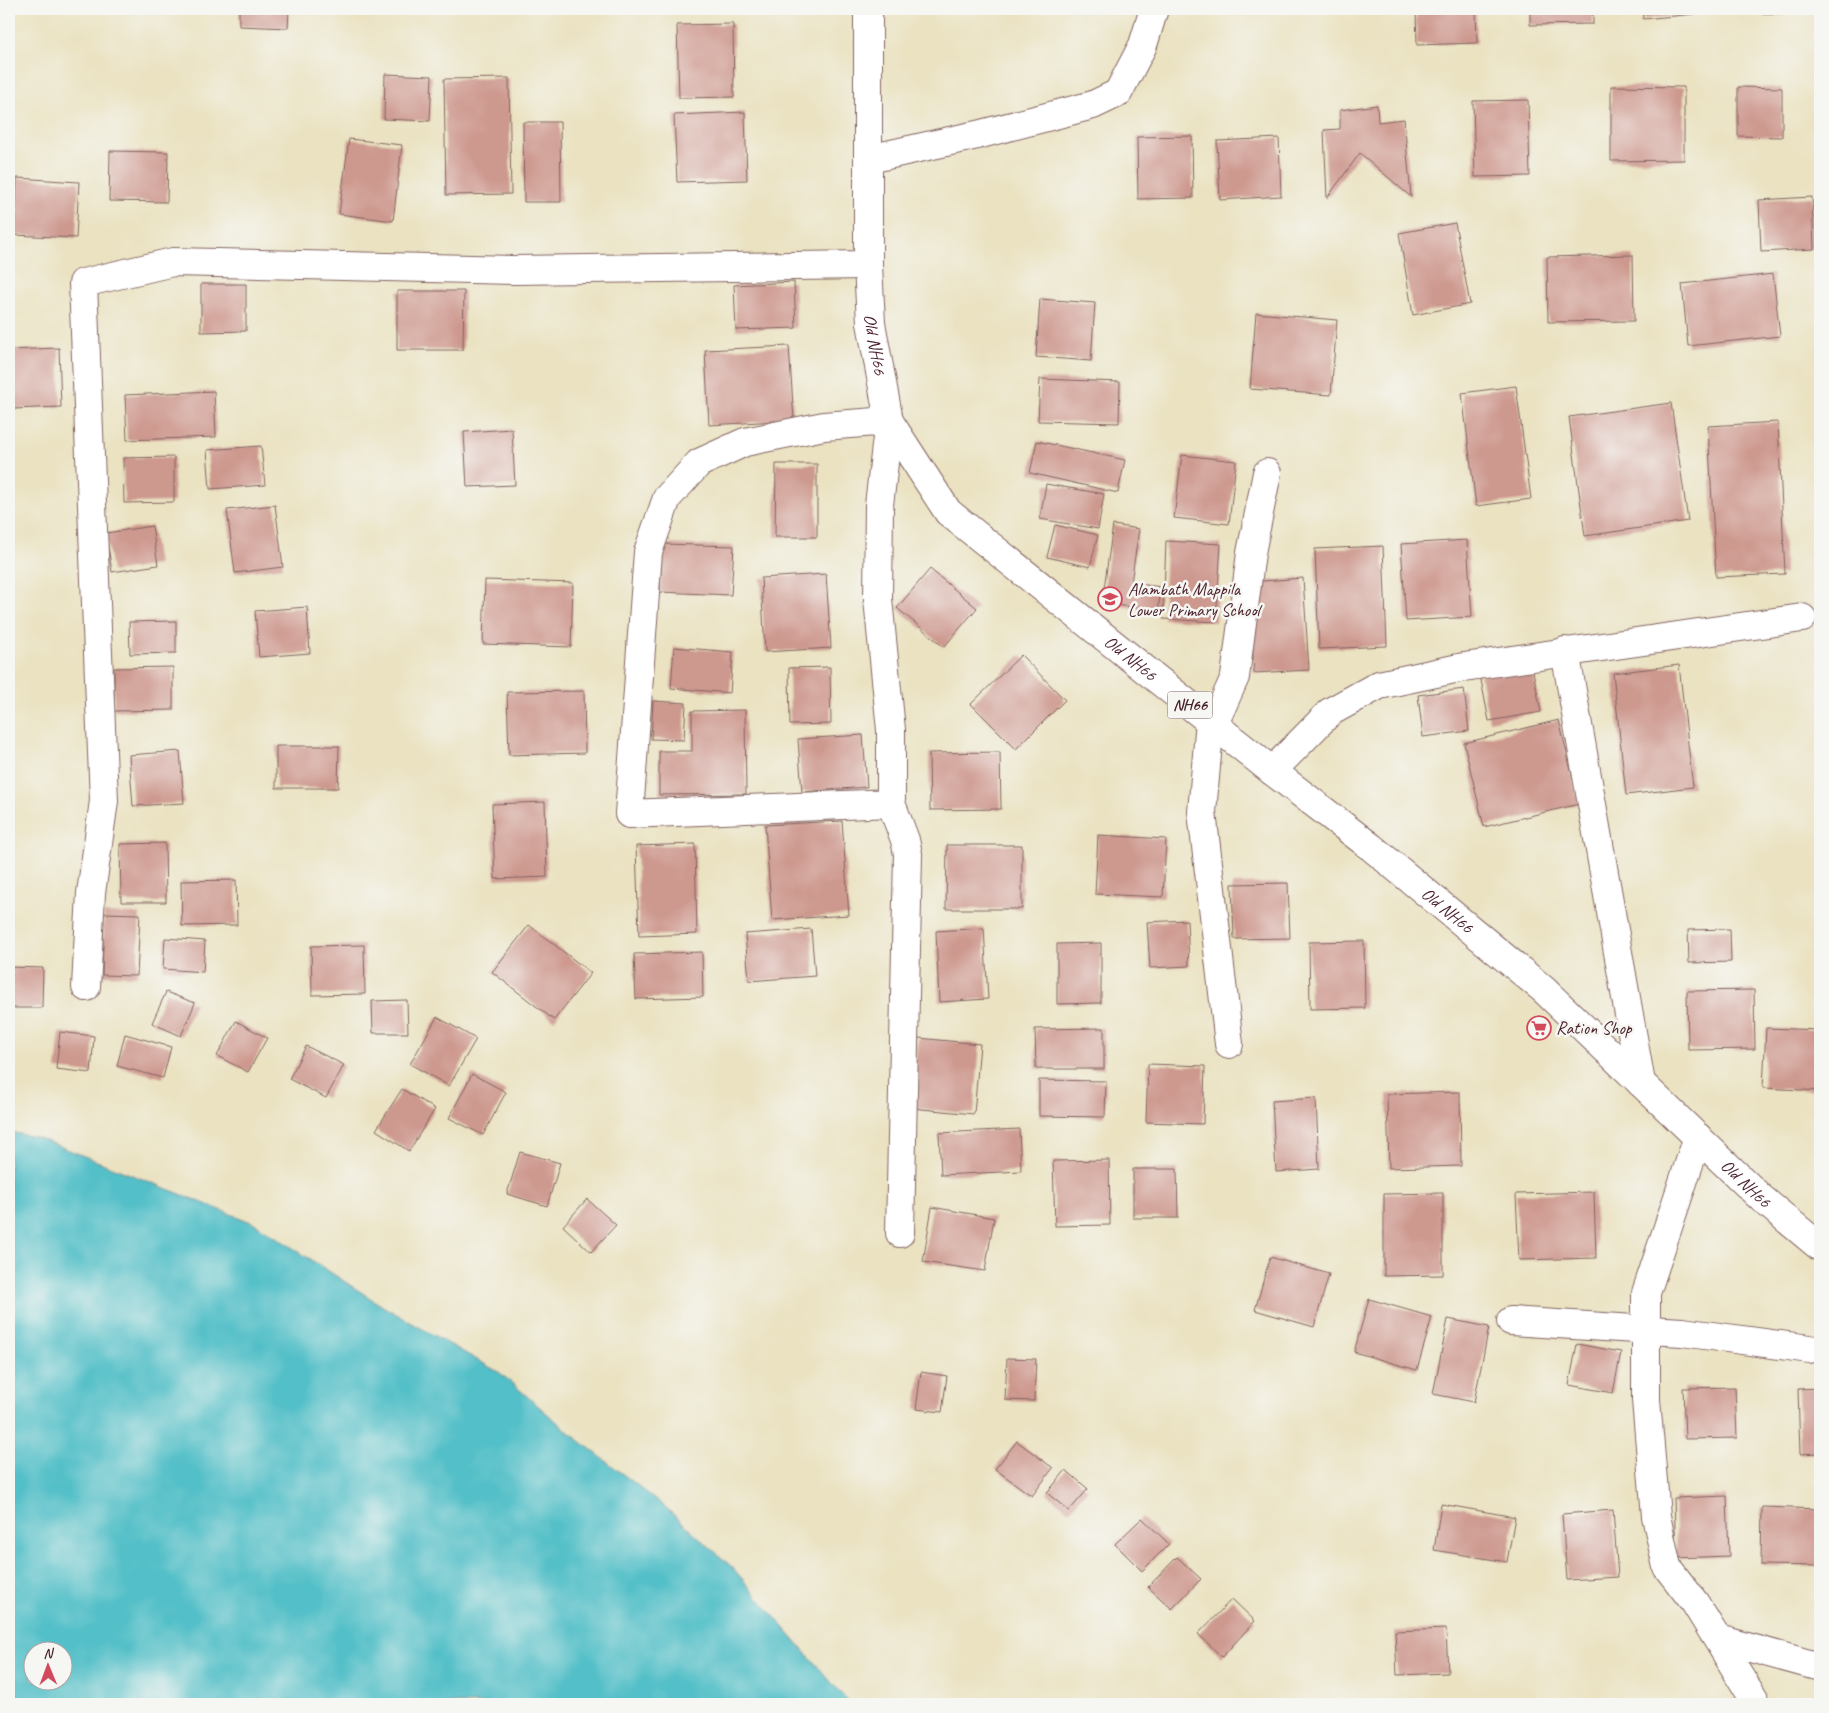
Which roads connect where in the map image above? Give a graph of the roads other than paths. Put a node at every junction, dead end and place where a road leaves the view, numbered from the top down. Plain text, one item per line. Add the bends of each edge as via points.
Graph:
1 (868, 9) edge
2 (1154, 9) edge
3 (869, 159) junction
4 (868, 265) junction
5 (890, 421) junction
6 (1267, 473) dead end
7 (1802, 618) dead end
8 (1565, 651) junction
9 (1212, 722) junction
10 (1272, 771) junction
11 (891, 804) junction
12 (86, 987) dead end
13 (1229, 1044) dead end
14 (1642, 1083) junction
15 (1698, 1137) junction
16 (900, 1233) dead end
17 (1820, 1247) edge
18 (1511, 1320) dead end
19 (1645, 1330) junction
20 (1810, 1349) dead end
21 (1718, 1639) junction
22 (1820, 1667) edge
23 (1756, 1704) edge

1 - 3 street, Old NH66 / NH66
2 - 3 street via 1143,45 1118,93 1093,105
3 - 4 street, Old NH66 / NH66
4 - 5 street, Old NH66 / NH66 via 871,323
4 - 12 street via 514,270 174,262 83,283 104,801 91,893
5 - 9 street, Old NH66 / NH66 via 948,512
5 - 11 street via 879,506 878,599 892,730
5 - 11 street via 824,426 745,442 700,463 667,498 648,552 629,814
6 - 9 street via 1251,553 1235,678
7 - 8 street
8 - 10 street via 1379,685 1330,712
8 - 14 street
9 - 10 street, Old NH66 / NH66
9 - 13 street via 1202,812
10 - 14 street, Old NH66 / NH66 via 1371,847 1544,990
11 - 16 street via 908,854
14 - 15 street, Old NH66 / NH66
15 - 17 street, Old NH66 / NH66 via 1761,1198
15 - 19 street via 1646,1293
18 - 19 street
19 - 20 street
19 - 21 street via 1646,1400 1656,1516 1667,1567
21 - 22 street
21 - 23 street

